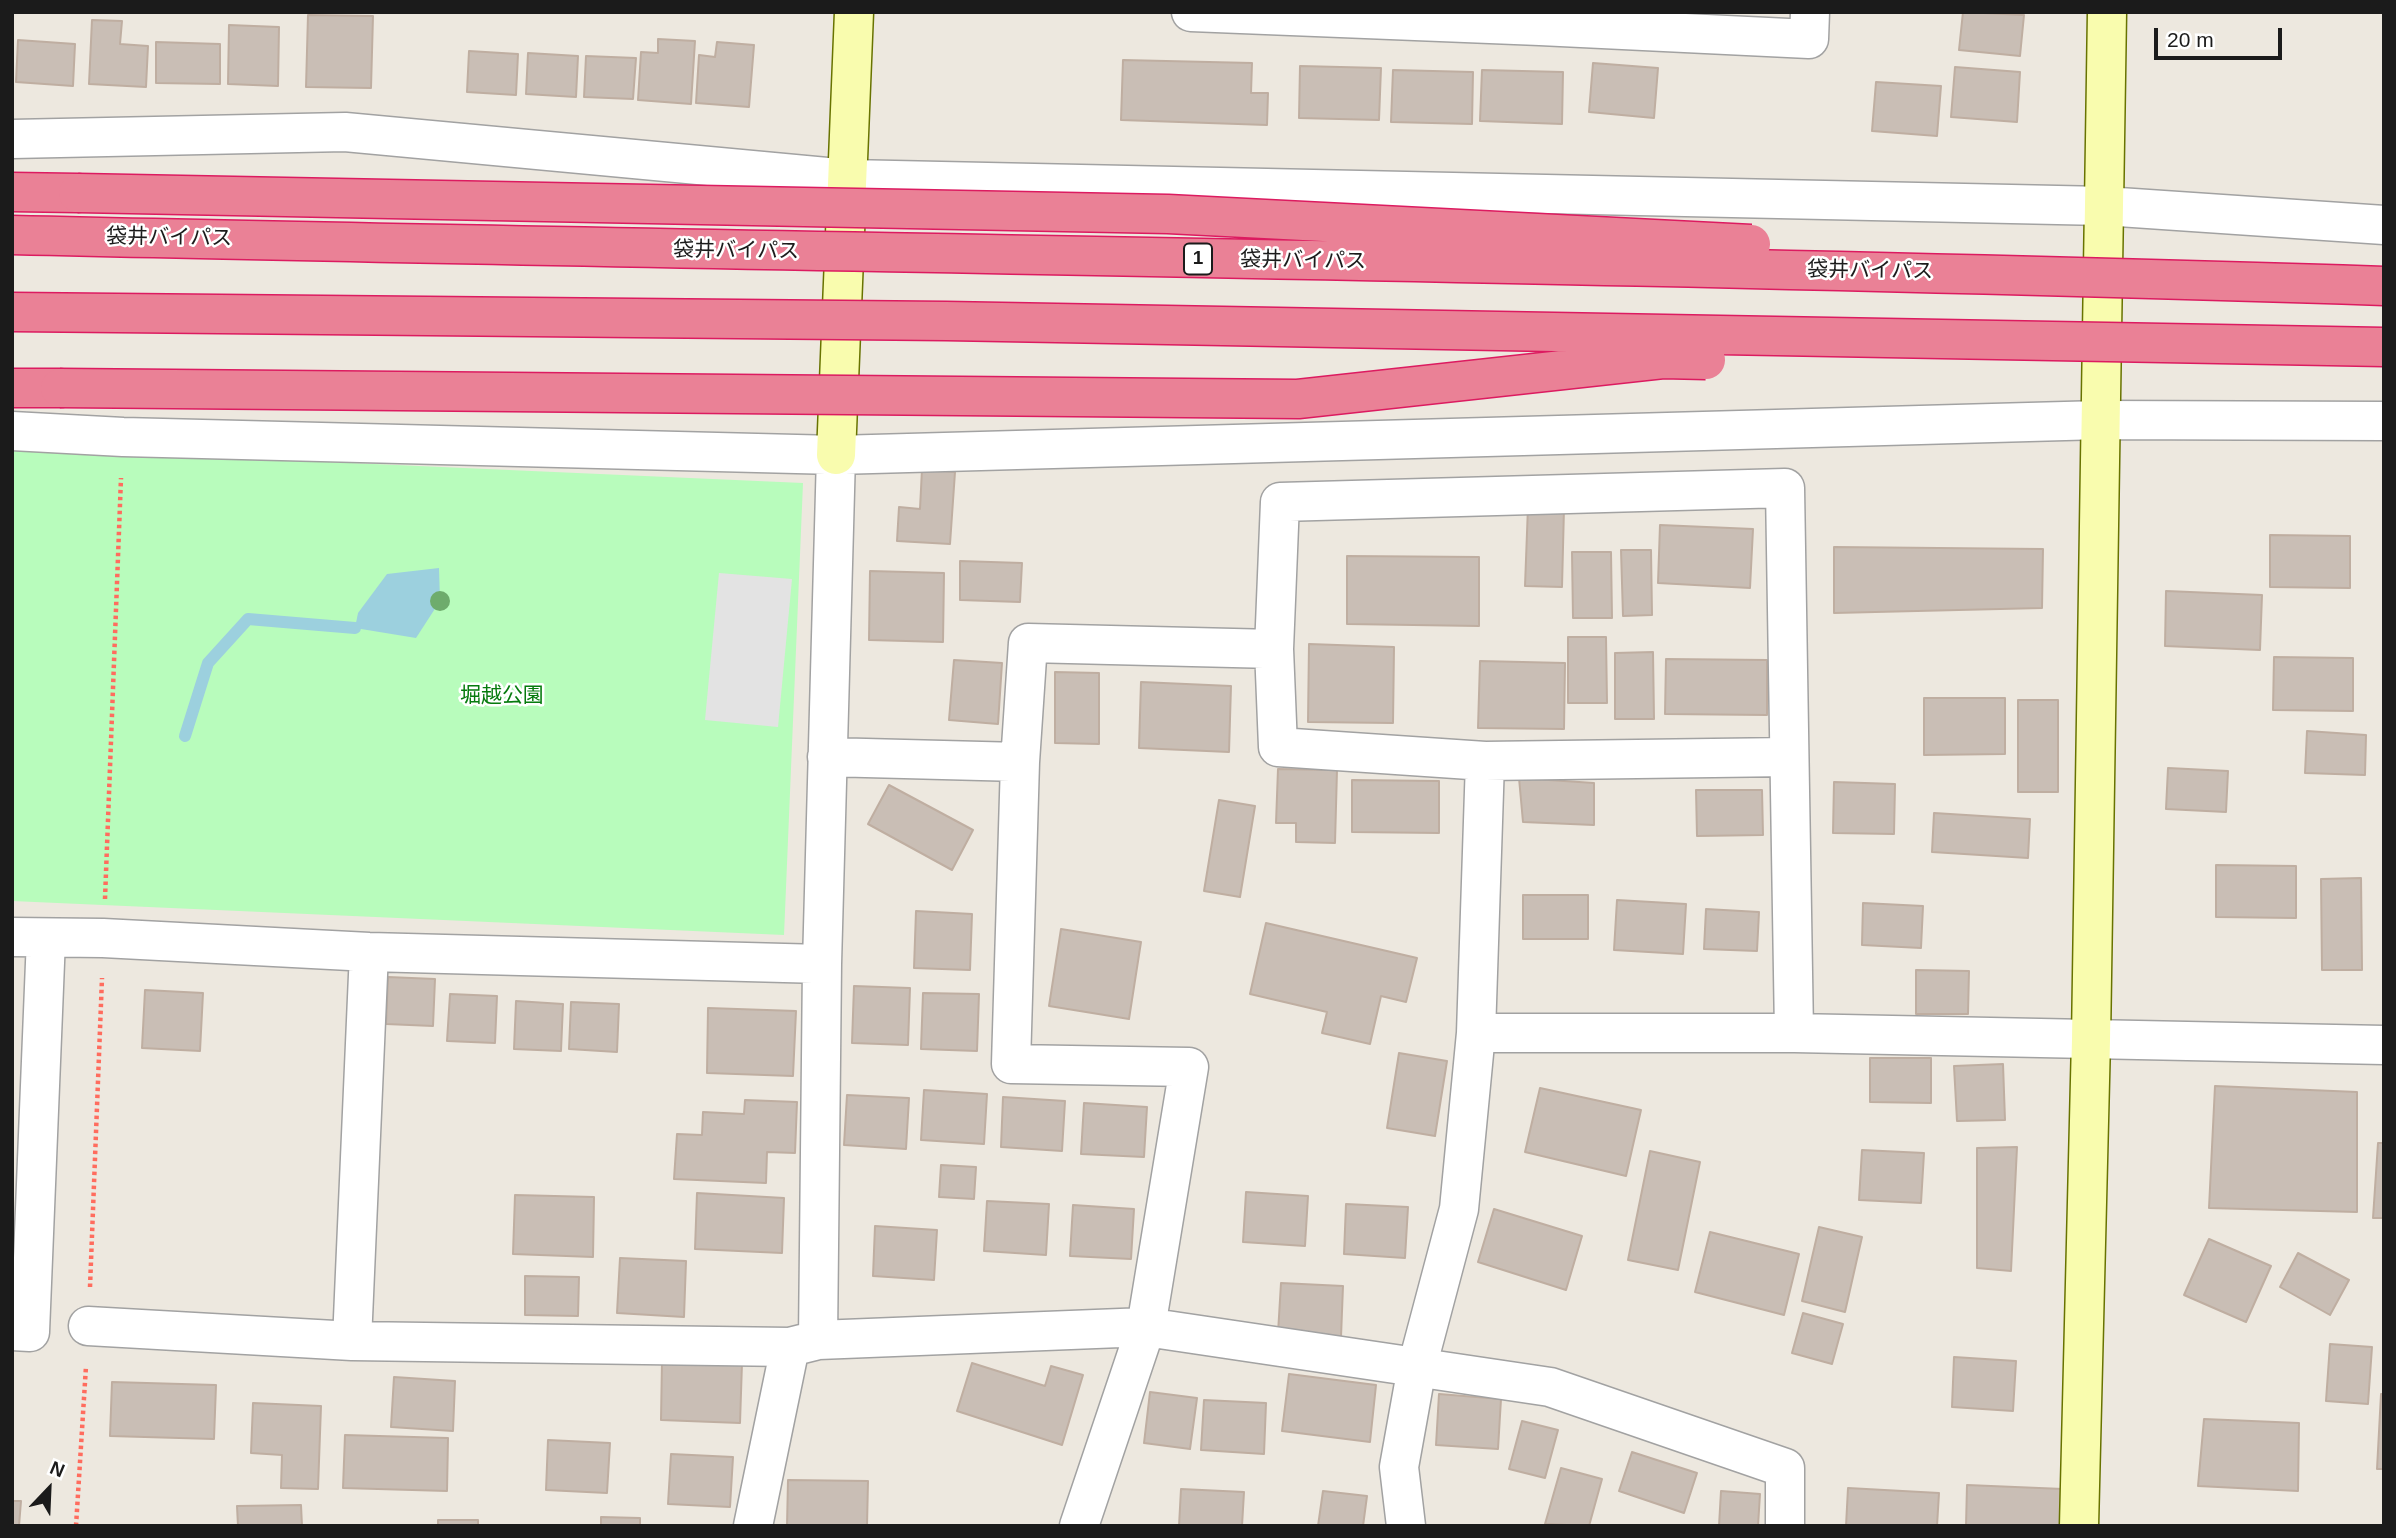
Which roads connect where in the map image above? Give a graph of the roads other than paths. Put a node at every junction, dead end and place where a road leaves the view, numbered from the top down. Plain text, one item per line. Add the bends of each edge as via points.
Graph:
1 (854, 12) edge
2 (1191, 12) edge
3 (1810, 12) edge
4 (2107, 12) edge
5 (1540, 19) edge
6 (12, 139) edge
7 (848, 179) junction
8 (12, 192) edge
9 (2104, 206) junction
10 (2384, 225) edge
11 (12, 235) edge
12 (2198, 280) junction
13 (2384, 286) edge
14 (12, 312) edge
15 (2198, 343) junction
16 (2384, 347) edge
17 (12, 388) edge
18 (2101, 420) junction
19 (2384, 421) edge
20 (12, 431) edge
21 (836, 455) junction
22 (1274, 649) junction
23 (827, 757) junction
24 (1790, 757) junction
25 (1485, 761) junction
26 (1020, 762) junction
27 (29, 937) edge
28 (369, 952) junction
29 (822, 964) junction
30 (1794, 1032) junction
31 (1476, 1033) junction
32 (2091, 1040) junction
33 (2384, 1045) edge
34 (88, 1326) road end
35 (1146, 1327) junction
36 (12, 1331) edge
37 (352, 1341) junction
38 (804, 1344) junction
39 (1417, 1367) junction
40 (754, 1526) edge
41 (1079, 1526) edge
42 (1406, 1526) edge
43 (1785, 1526) edge
44 (2079, 1526) edge

1 - 7 street
2 - 5 street
3 - 5 street via 1808,39
4 - 9 street
6 - 7 street via 345,132
7 - 9 street
7 - 21 street
8 - 12 highway, bridge via 1168,214 2047,259
9 - 10 street
9 - 18 street
11 - 12 highway, 袋井バイパス / 1, bridge
12 - 13 highway, 袋井バイパス / 1, bridge
14 - 15 highway, bridge via 946,321
15 - 16 highway, bridge
15 - 17 highway, bridge via 1969,362 1662,359 1298,399
18 - 19 street
18 - 21 street
18 - 32 street
20 - 21 street
21 - 23 street
22 - 24 street via 1280,502 1785,488
22 - 25 street via 1278,747
22 - 26 street via 1028,643
23 - 26 street
23 - 29 street
24 - 25 street
24 - 30 street
25 - 31 street
26 - 35 street via 1011,1064 1189,1068
27 - 28 street
27 - 36 street via 30,1332
28 - 29 street
28 - 37 street
29 - 38 street
30 - 31 street
30 - 32 street
31 - 39 street via 1459,1209
32 - 33 street
32 - 44 street
34 - 37 street
35 - 38 street
35 - 39 street
35 - 41 street
37 - 38 street
38 - 40 street
39 - 42 street via 1399,1467
39 - 43 street via 1550,1387 1785,1468

